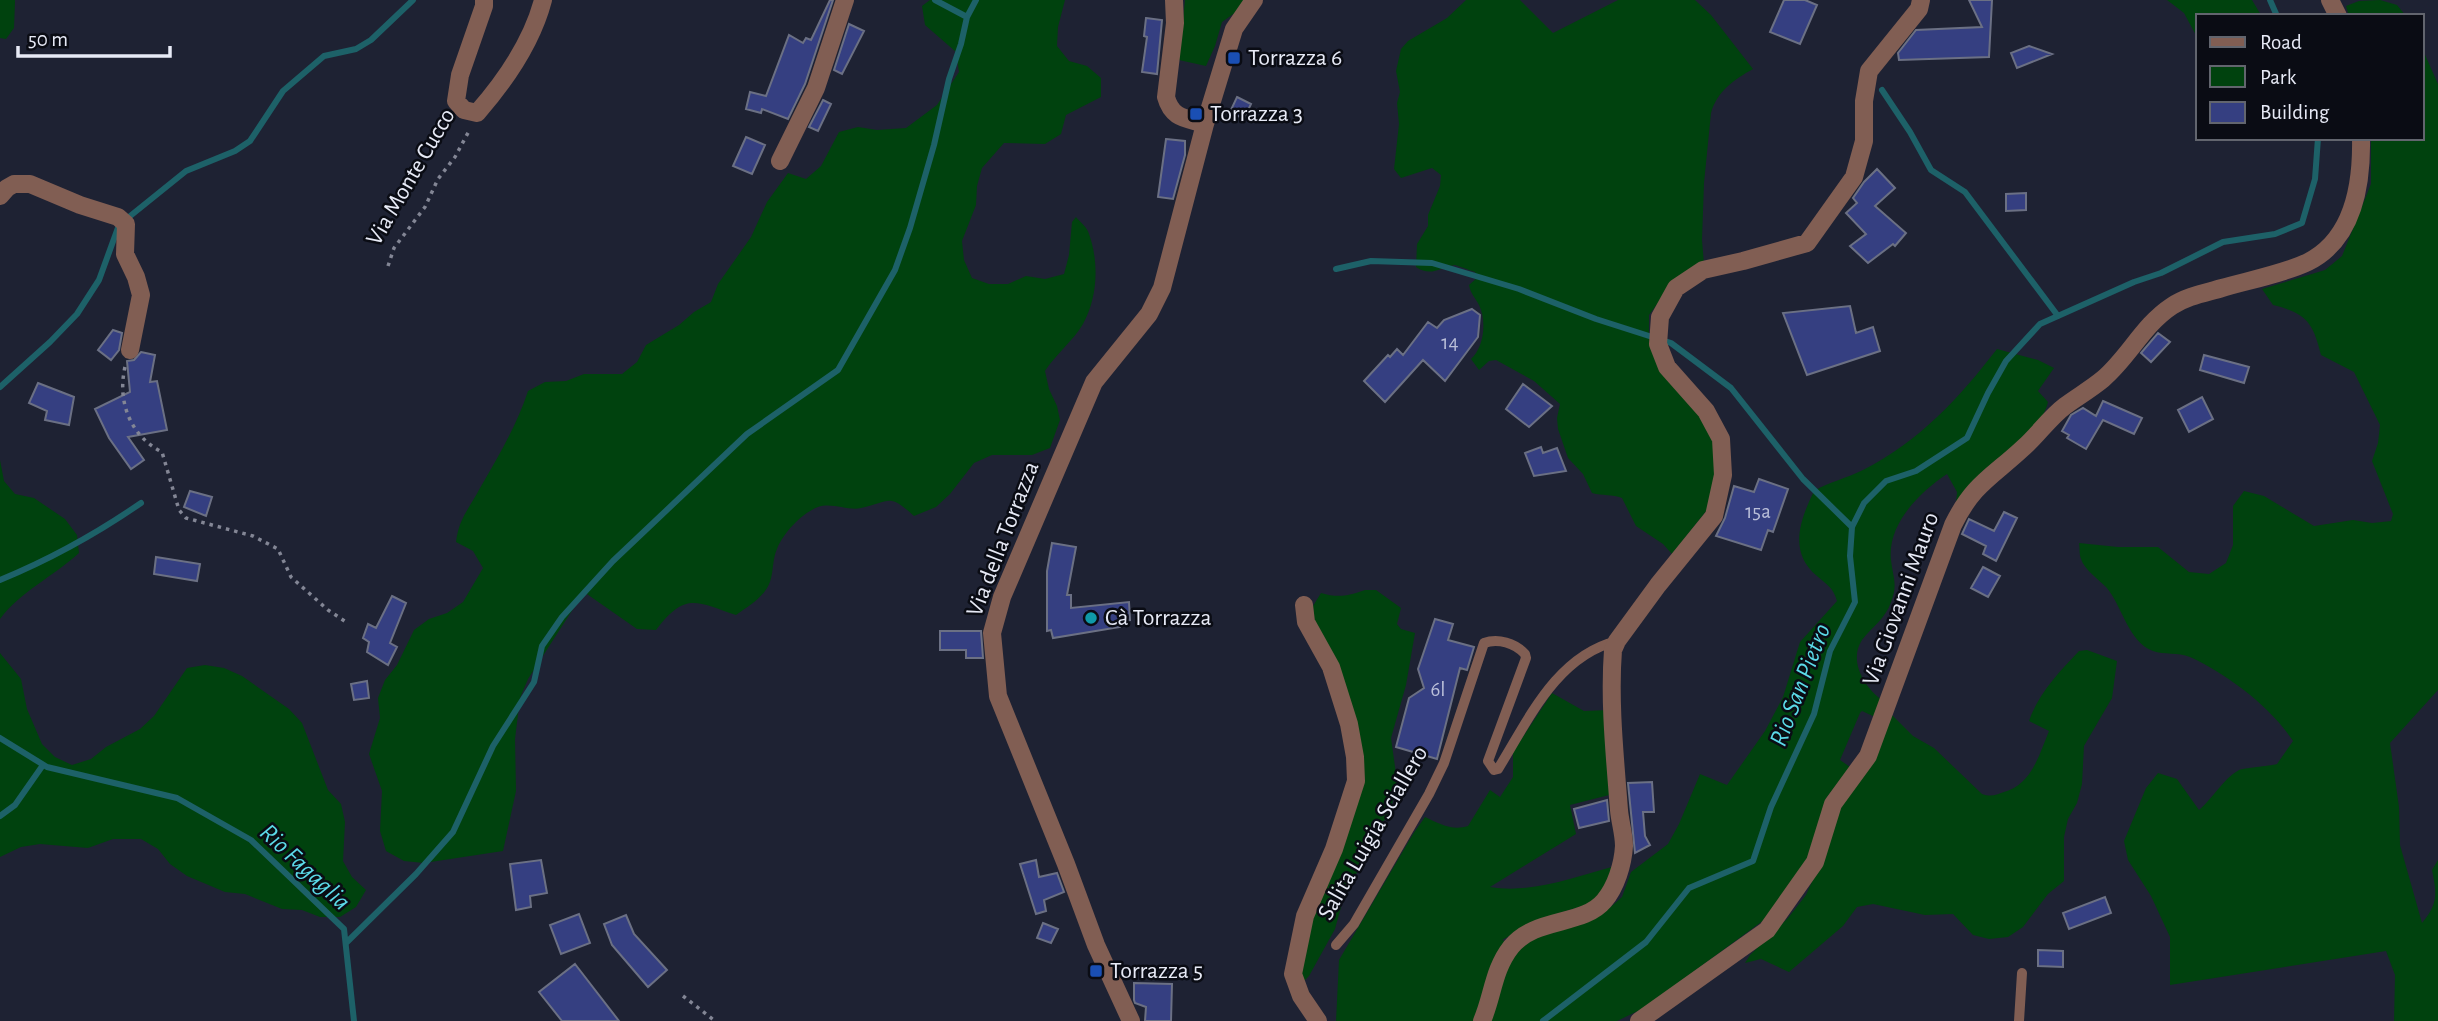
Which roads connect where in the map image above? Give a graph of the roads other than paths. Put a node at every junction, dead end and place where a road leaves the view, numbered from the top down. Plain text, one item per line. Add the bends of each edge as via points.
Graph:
1 (484, 0) edge
2 (543, 0) edge
3 (845, 0) edge
4 (1174, 0) edge
5 (1270, 0) edge
6 (1921, 0) edge
7 (1252, 4) edge
8 (1205, 124) junction
9 (2361, 140) edge
10 (780, 161) dead end
11 (0, 196) edge
12 (130, 350) road end
13 (1304, 605) dead end
14 (1617, 641) junction
15 (1336, 945) dead end
16 (2022, 973) dead end
17 (1131, 1021) edge
18 (1318, 1021) edge
19 (1482, 1021) edge
20 (1639, 1021) edge
21 (2019, 1021) edge

1 - 2 street, Via Monte Cucco via 456,101 464,110 477,113 512,67
3 - 10 street via 816,88
4 - 8 street via 1166,97 1178,116
5 - 7 street
6 - 14 street, Salita Luigia Sciallero via 1919,9 1869,71 1864,141 1854,177 1807,243 1703,270 1676,288 1660,317 1658,344 1667,367 1706,411 1721,439 1723,475 1714,516
7 - 8 street, Via della Torrazza via 1234,29
8 - 17 street, Via della Torrazza via 1162,288 1149,314 1094,382 1002,597 992,633 998,696
9 - 20 street, Via Giovanni Mauro via 2355,206 2328,250 2307,263 2175,304 2155,318 2105,377 2064,407 1975,489 1953,525 1868,756 1833,804 1815,862 1767,930
11 - 12 street via 14,184 30,184 126,224 125,254 141,295
13 - 18 street, Salita Luigia Sciallero via 1306,622 1331,667 1349,724 1356,781 1305,916 1293,974
14 - 15 lane, Salita Luigia Sciallero via 1602,645 1570,666 1544,694 1494,770 1488,761 1526,658 1520,648 1508,643 1484,643 1429,794 1354,923
14 - 19 street, Salita Luigia Sciallero via 1612,660 1613,721 1623,846 1616,881 1603,902 1583,915 1527,933 1512,946 1499,965
16 - 21 lane

